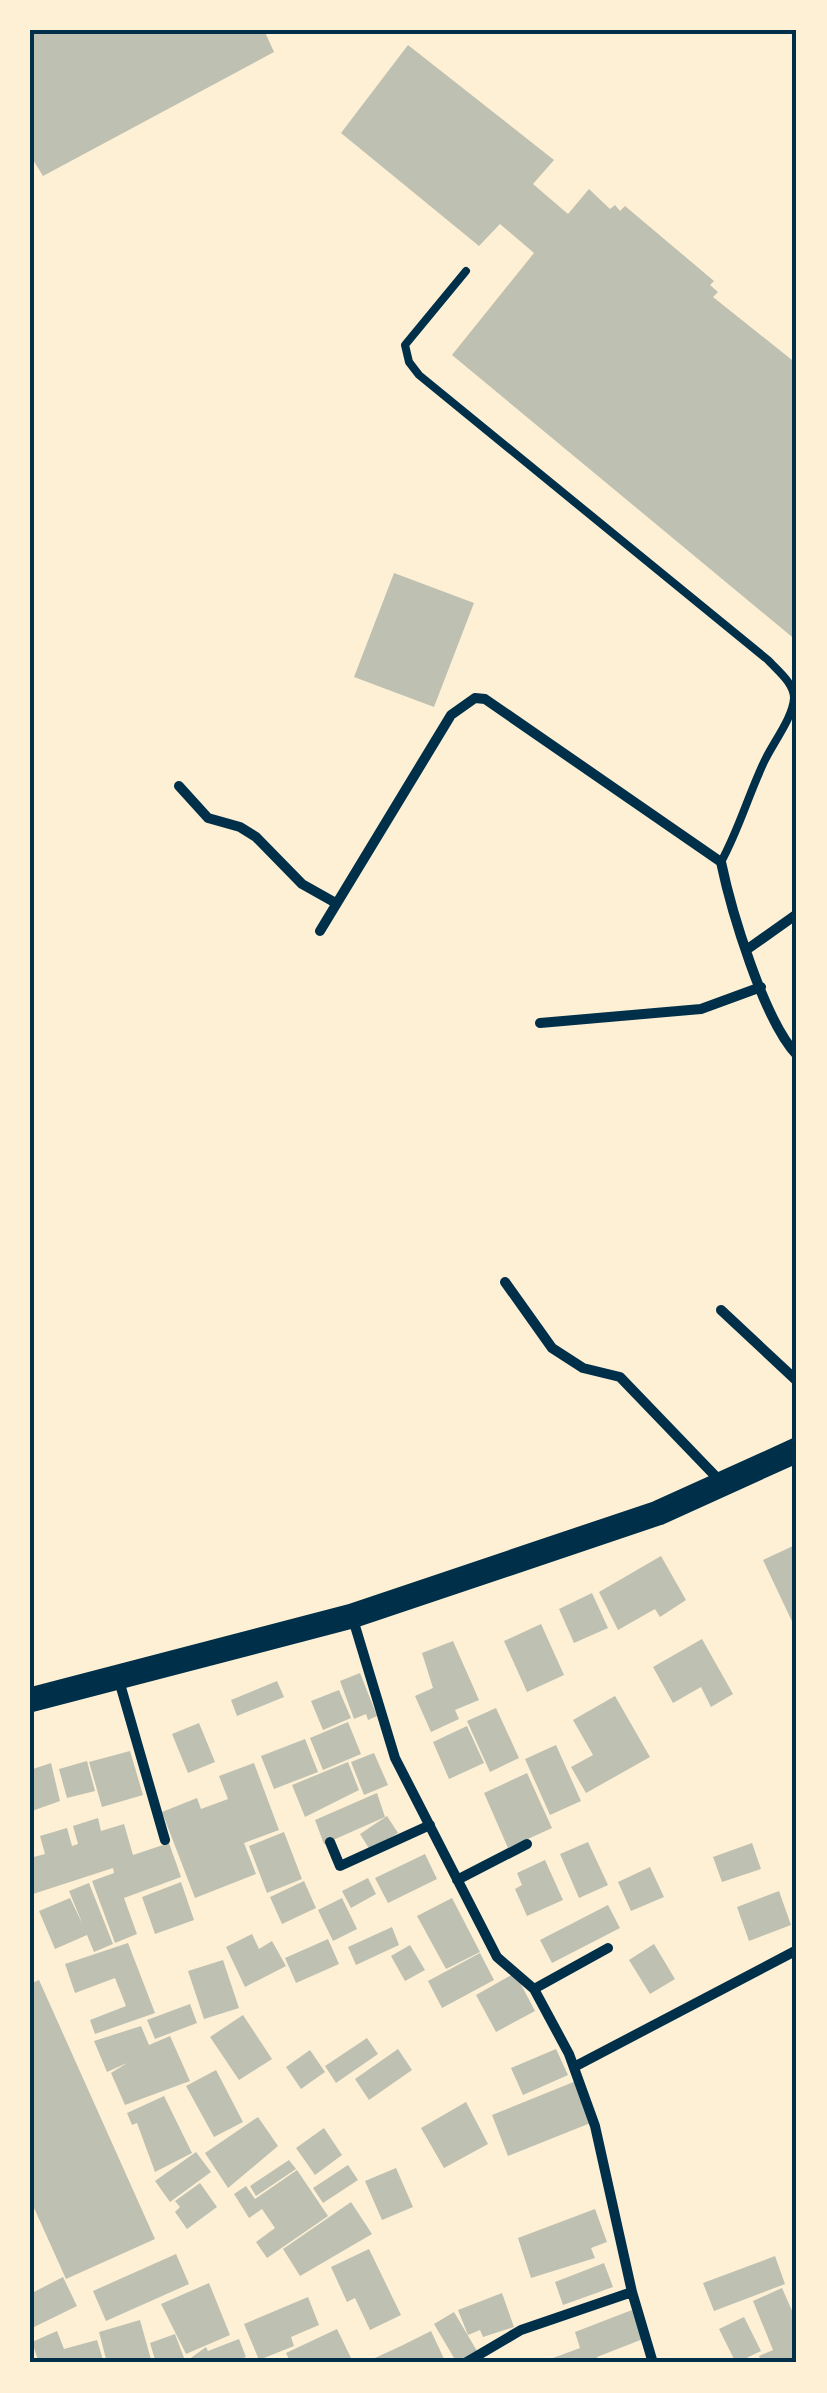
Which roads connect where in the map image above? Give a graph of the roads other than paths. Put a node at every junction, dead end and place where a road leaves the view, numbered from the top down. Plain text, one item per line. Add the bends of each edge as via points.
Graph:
1 (466, 271) dead end
2 (179, 786) dead end
3 (720, 862) junction
4 (334, 902) junction
5 (797, 914) edge
6 (320, 931) dead end
7 (748, 948) junction
8 (761, 987) junction
9 (540, 1023) dead end
10 (797, 1054) edge
11 (505, 1282) dead end
12 (720, 1310) dead end
13 (797, 1381) edge
14 (797, 1450) edge
15 (722, 1484) junction
16 (352, 1616) junction
17 (118, 1678) junction
18 (30, 1700) edge
19 (430, 1826) junction
20 (166, 1840) dead end
21 (330, 1842) dead end
22 (527, 1844) dead end
23 (457, 1880) junction
24 (608, 1948) dead end
25 (797, 1950) edge
26 (534, 1989) junction
27 (574, 2067) junction
28 (632, 2292) junction
29 (465, 2363) edge
30 (653, 2363) edge

1 - 3 lane via 405,345 408,362 790,684 789,713
2 - 4 street via 208,818 240,826 302,884
3 - 4 street via 475,698 451,715
3 - 7 street
4 - 6 street
5 - 7 street
7 - 8 street
8 - 9 street via 700,1009
8 - 10 street
11 - 15 street via 552,1348 583,1368 620,1378
12 - 13 street
14 - 15 highway
15 - 16 highway via 658,1513
16 - 17 highway
16 - 19 street via 394,1758
17 - 18 highway
17 - 20 street
19 - 21 street via 340,1866
19 - 23 street
22 - 23 street
23 - 26 street via 497,1957
24 - 26 street
25 - 27 street
26 - 27 street
27 - 28 street
28 - 29 street via 520,2330
28 - 30 street

